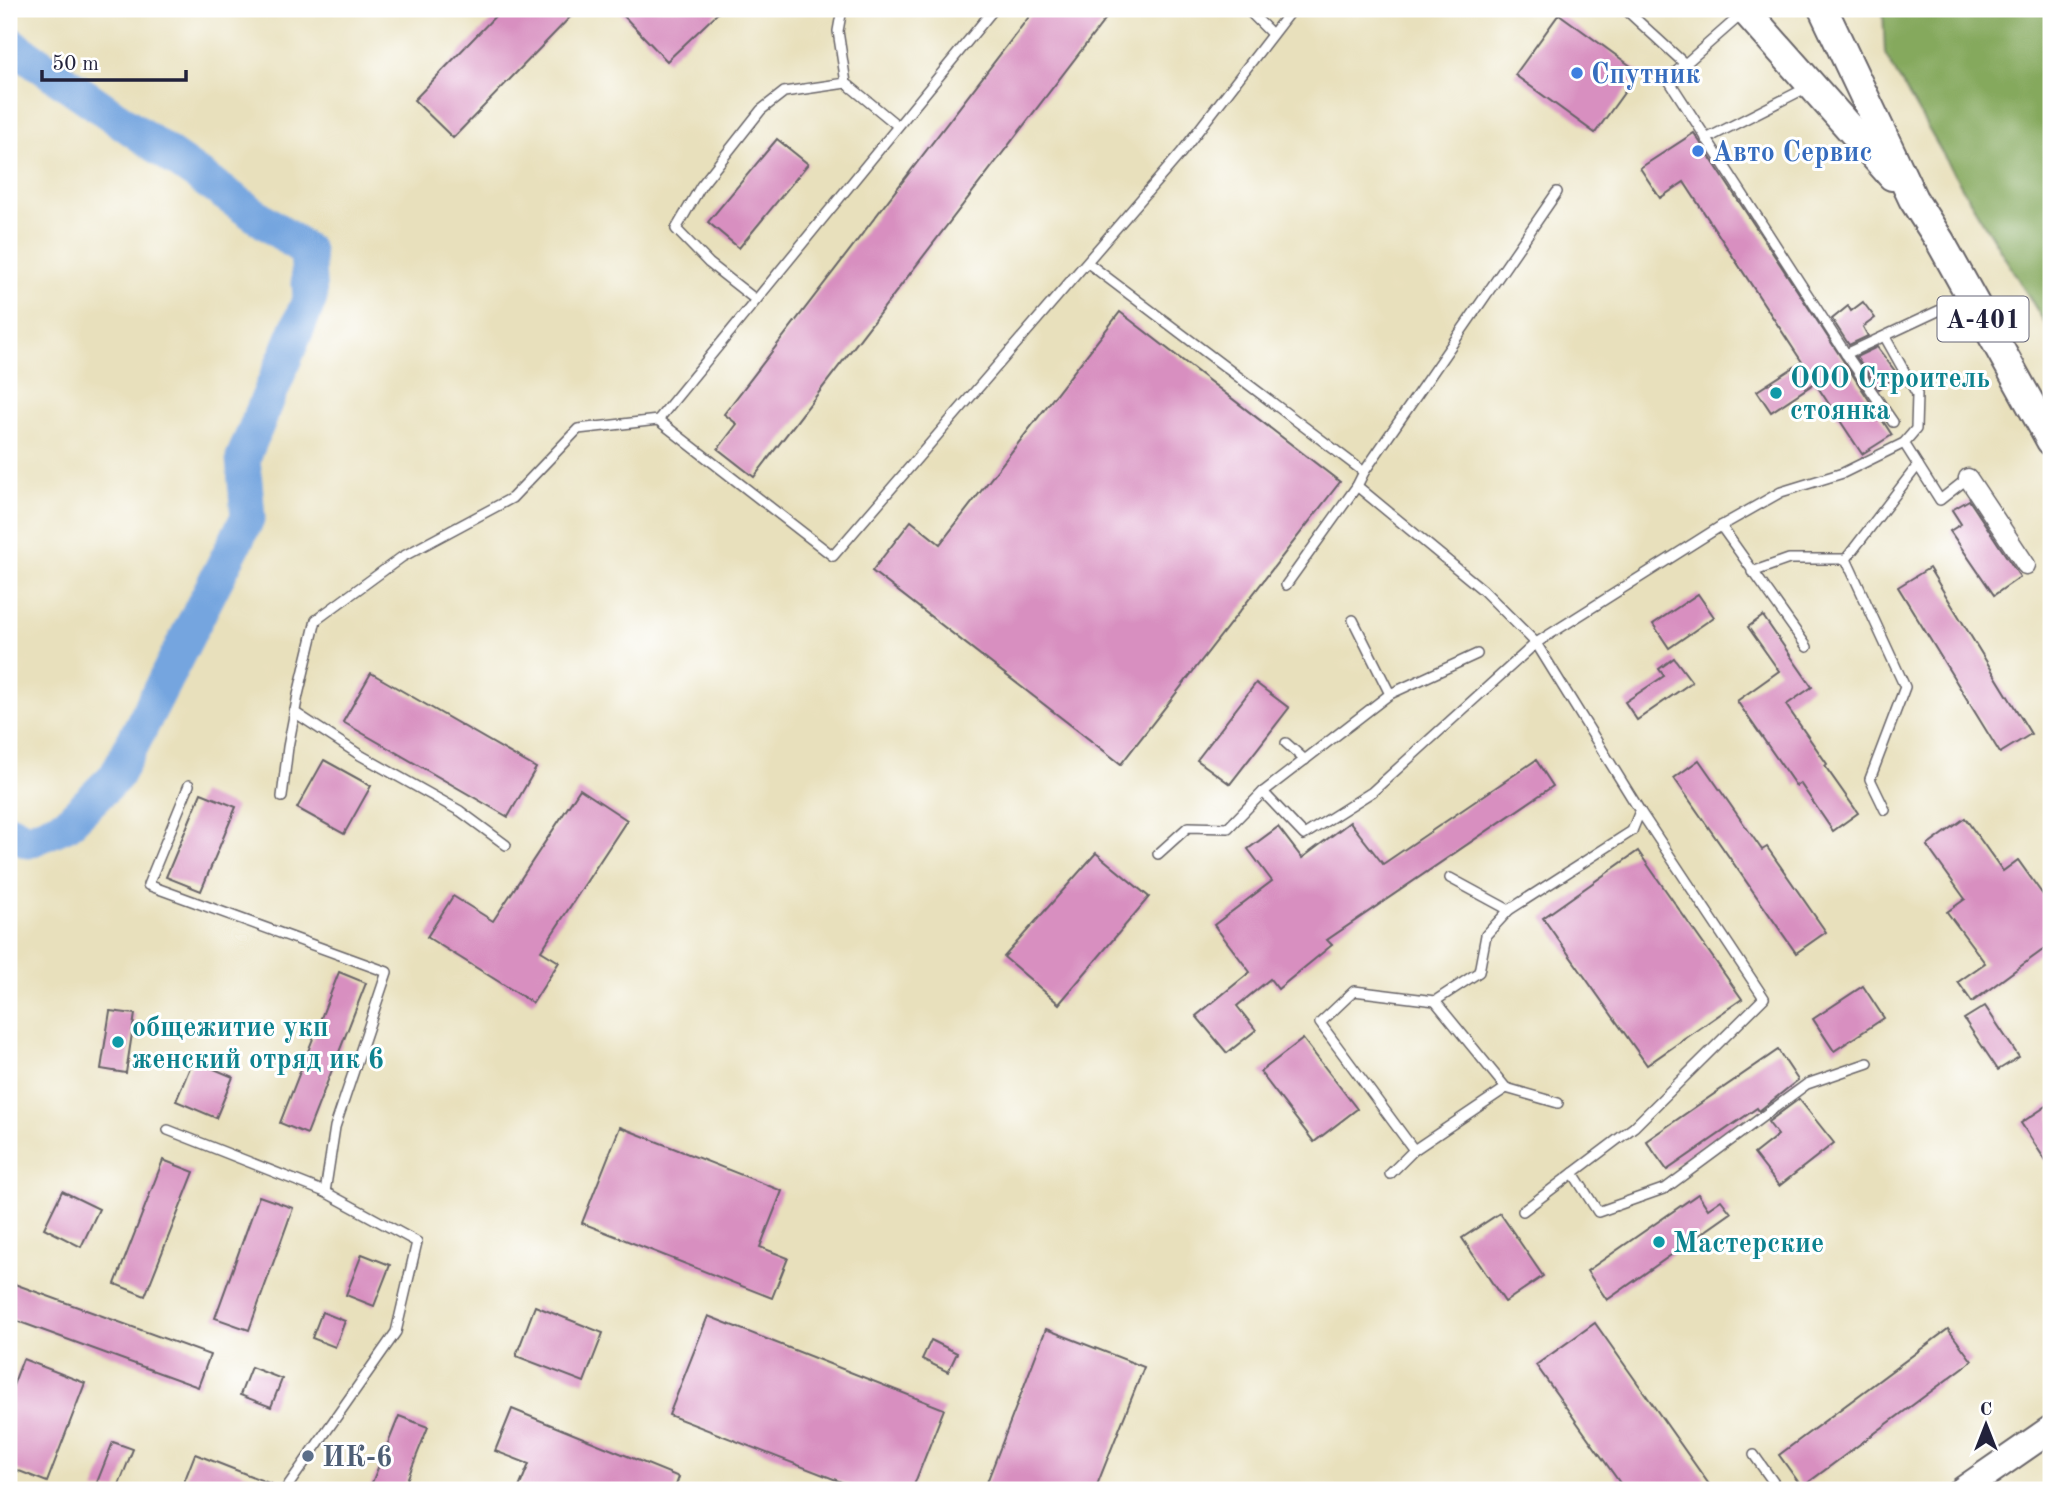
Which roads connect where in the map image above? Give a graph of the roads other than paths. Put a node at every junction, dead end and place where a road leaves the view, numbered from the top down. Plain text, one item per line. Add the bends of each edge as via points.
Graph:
1 (842, 9) edge
2 (994, 9) edge
3 (1247, 9) edge
4 (1292, 9) edge
5 (1625, 9) edge
6 (1823, 9) edge
7 (1745, 10) edge
8 (1272, 34) junction
9 (1685, 64) junction
10 (846, 83) junction
11 (1811, 86) junction
12 (898, 126) junction
13 (1706, 139) junction
14 (1557, 192) dead end
15 (1913, 199) junction
16 (1088, 263) junction
17 (1970, 296) junction
18 (756, 300) junction
19 (1885, 337) junction
20 (1846, 354) junction
21 (658, 420) junction
22 (1893, 422) dead end
23 (2051, 440) edge
24 (1904, 443) junction
25 (1918, 465) junction
26 (1364, 472) junction
27 (1968, 478) joint
28 (1357, 486) junction
29 (1721, 526) junction
30 (1846, 559) junction
31 (2026, 565) dead end
32 (1752, 572) junction
33 (1286, 585) dead end
34 (1353, 620) dead end
35 (1536, 643) junction
36 (1807, 647) dead end
37 (1477, 654) dead end
38 (1390, 694) junction
39 (295, 712) junction
40 (1286, 743) dead end
41 (1305, 760) junction
42 (189, 785) dead end
43 (1263, 792) junction
44 (282, 797) dead end
45 (1885, 810) dead end
46 (1640, 811) junction
47 (506, 845) dead end
48 (1158, 854) dead end
49 (1450, 878) dead end
50 (1509, 910) junction
51 (1435, 1001) junction
52 (1868, 1063) dead end
53 (1506, 1088) junction
54 (1558, 1103) dead end
55 (168, 1130) dead end
56 (1414, 1150) junction
57 (1573, 1173) junction
58 (1390, 1174) dead end
59 (325, 1192) junction
60 (1523, 1211) dead end
61 (2051, 1429) edge
62 (1754, 1455) dead end
63 (285, 1490) edge
64 (1779, 1490) edge
65 (1963, 1490) edge

1 - 10 lane via 838,32
2 - 12 lane
3 - 8 lane
4 - 8 lane
5 - 9 lane
6 - 15 main road, А-401
7 - 9 lane
7 - 11 main road, А-401
8 - 16 lane via 1181,153
9 - 13 lane via 1668,79
10 - 12 lane
10 - 18 lane via 784,92 761,110 701,186 676,229 709,263
11 - 13 lane
11 - 15 main road, А-401
12 - 18 lane
13 - 20 lane
14 - 26 lane
15 - 17 main road, А-401
16 - 21 lane via 833,556
16 - 26 lane
17 - 19 lane
17 - 23 main road, А-401
18 - 21 lane
19 - 20 lane
19 - 24 lane via 1917,394 1916,429
20 - 22 lane
21 - 39 lane via 578,429 512,498 402,557 316,620
24 - 25 lane
24 - 29 lane via 1843,473 1781,492
25 - 27 lane via 1940,500
25 - 30 lane
26 - 28 lane
27 - 31 street
28 - 33 lane
28 - 35 lane via 1483,590
29 - 32 lane
29 - 35 lane
30 - 32 lane via 1789,559
30 - 45 lane via 1905,687 1870,779
32 - 36 lane
34 - 38 lane
35 - 43 lane via 1372,792 1304,835
35 - 46 lane
37 - 38 lane
38 - 41 lane
39 - 44 lane
39 - 47 lane via 460,811
40 - 41 lane
41 - 43 lane
42 - 59 lane via 148,885 387,972 335,1127
43 - 48 lane via 1228,828 1188,827
46 - 50 lane via 1632,831
46 - 57 lane via 1764,998 1634,1127
49 - 50 lane
50 - 51 lane via 1486,935 1479,972
51 - 53 lane
51 - 56 lane via 1354,991 1320,1023
52 - 57 lane via 1807,1084 1666,1188 1598,1212
53 - 54 lane
53 - 56 lane
55 - 59 lane
56 - 58 lane
57 - 60 lane
59 - 63 lane via 417,1242 396,1332
61 - 65 street
62 - 64 lane

